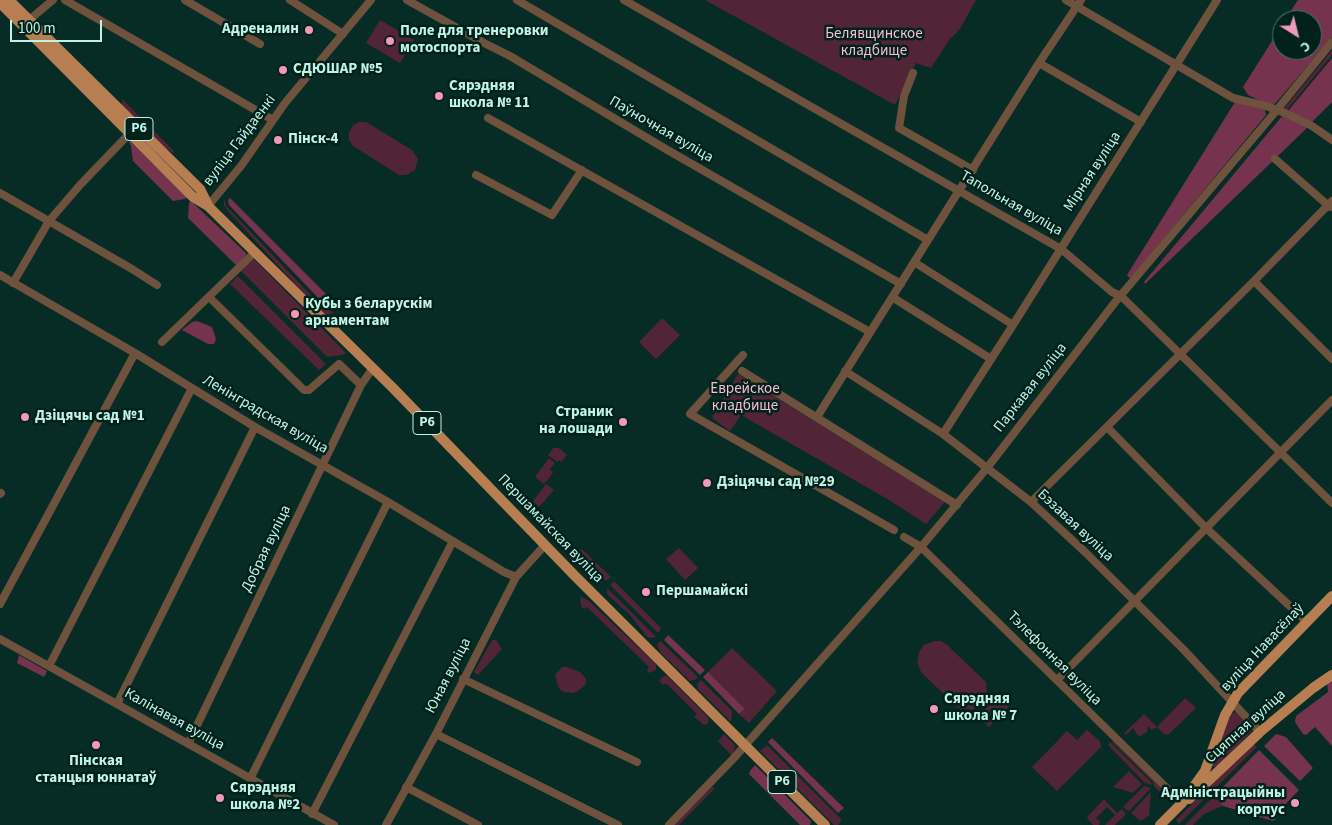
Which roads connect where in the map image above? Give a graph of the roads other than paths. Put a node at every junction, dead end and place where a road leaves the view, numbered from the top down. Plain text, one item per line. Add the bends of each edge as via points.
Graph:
1 (53, 0) edge
2 (65, 0) edge
3 (184, 0) edge
4 (290, 0) edge
5 (371, 0) edge
6 (408, 0) edge
7 (517, 0) edge
8 (624, 0) edge
9 (1066, 0) edge
10 (1217, 0) edge
11 (2, 3) edge
12 (1079, 3) edge
13 (29, 20) junction
14 (343, 34) junction
15 (1332, 42) edge
16 (260, 44) dead end
17 (1039, 63) junction
18 (1176, 64) junction
19 (913, 73) dead end
20 (1276, 111) junction
21 (488, 118) dead end
22 (273, 120) junction
23 (1141, 122) junction
24 (130, 133) junction
25 (1332, 140) edge
26 (1275, 159) dead end
27 (582, 170) junction
28 (973, 170) junction
29 (476, 174) dead end
30 (960, 191) junction
31 (0, 193) edge
32 (1331, 204) edge
33 (208, 206) junction
34 (49, 221) junction
35 (928, 240) junction
36 (1061, 249) junction
37 (255, 252) junction
38 (914, 262) junction
39 (0, 275) edge
40 (1254, 281) junction
41 (13, 283) junction
42 (900, 284) junction
43 (157, 285) dead end
44 (1121, 296) junction
45 (209, 297) junction
46 (892, 298) junction
47 (1013, 325) junction
48 (870, 332) junction
49 (162, 342) dead end
50 (135, 353) junction
51 (1180, 354) junction
52 (743, 355) dead end
53 (991, 359) junction
54 (1332, 359) edge
55 (373, 368) junction
56 (742, 371) dead end
57 (845, 372) junction
58 (361, 384) junction
59 (192, 388) junction
60 (1332, 400) edge
61 (817, 416) junction
62 (255, 427) junction
63 (1107, 427) junction
64 (943, 434) junction
65 (1280, 452) junction
66 (323, 465) junction
67 (987, 468) junction
68 (388, 502) junction
69 (1031, 502) junction
70 (1332, 503) edge
71 (957, 505) junction
72 (1206, 528) junction
73 (894, 530) dead end
74 (904, 537) dead end
75 (453, 541) junction
76 (545, 545) junction
77 (922, 547) junction
78 (516, 577) junction
79 (1332, 596) edge
80 (1134, 602) junction
81 (0, 604) edge
82 (1307, 622) junction
83 (0, 639) edge
84 (49, 666) junction
85 (1332, 675) edge
86 (463, 679) junction
87 (1057, 680) junction
88 (1233, 701) junction
89 (117, 704) junction
90 (1260, 732) junction
91 (436, 734) junction
92 (188, 744) junction
93 (745, 745) junction
94 (637, 762) dead end
95 (250, 778) junction
96 (406, 787) junction
97 (1182, 803) junction
98 (312, 814) junction
99 (334, 825) edge
100 (386, 825) edge
101 (478, 825) edge
102 (618, 825) edge
103 (669, 825) edge
104 (825, 825) edge
105 (1160, 825) edge

1 - 13 street
2 - 22 street
3 - 16 street
4 - 14 street
5 - 14 street, вуліца Гайдаенкі
6 - 42 street, Паўночная вуліца
7 - 35 street
8 - 30 street, Тапольная вуліца
9 - 12 street
10 - 18 street, Мірная вуліца
11 - 13 main road, Першамайская вуліца / Р6
11 - 24 main road, Першамайская вуліца / Р6
12 - 17 street
12 - 18 street
13 - 33 main road, Першамайская вуліца / Р6 via 200,189
14 - 22 street, вуліца Гайдаенкі
15 - 20 street, Паркавая вуліца
17 - 23 street
17 - 28 street
18 - 20 street via 1234,98
18 - 23 street, Мірная вуліца
19 - 28 street via 904,96 898,128
20 - 25 street via 1312,126
20 - 44 street, Паркавая вуліца
21 - 27 street
22 - 33 street, вуліца Гайдаенкі
23 - 36 street, Мірная вуліца
24 - 33 main road, Першамайская вуліца / Р6 via 193,196
24 - 34 street
26 - 32 street
27 - 29 street via 552,215
27 - 48 street
28 - 30 street
30 - 35 street
30 - 36 street, Тапольная вуліца
31 - 34 street
32 - 40 street
33 - 37 main road, Першамайская вуліца / Р6
34 - 41 street
34 - 43 street
35 - 38 street
36 - 44 street, Тапольная вуліца
36 - 47 street, Мірная вуліца
37 - 45 street
37 - 55 main road, Першамайская вуліца / Р6
38 - 42 street
38 - 47 street
39 - 41 street, Ленінградская вуліца
40 - 51 street
40 - 54 street
41 - 50 street, Ленінградская вуліца
42 - 46 street
44 - 51 street, Тапольная вуліца
44 - 67 street, Паркавая вуліца
45 - 49 street
45 - 58 street via 304,390 309,390 339,364
46 - 48 street
46 - 53 street
47 - 53 street, Мірная вуліца
48 - 57 street
50 - 59 street, Ленінградская вуліца
50 - 81 street
51 - 63 street
51 - 65 street, Тапольная вуліца
52 - 73 street via 690,414
53 - 64 street, Мірная вуліца
55 - 58 street, Добрая вуліца
55 - 76 main road, Першамайская вуліца / Р6
56 - 61 street
57 - 61 street
57 - 64 street, Бэзавая вуліца
58 - 66 street, Добрая вуліца
59 - 62 street, Ленінградская вуліца
59 - 84 street
60 - 65 street
61 - 71 street
62 - 66 street, Ленінградская вуліца
62 - 89 street
63 - 69 street
63 - 72 street
64 - 67 street, Бэзавая вуліца
65 - 70 street, Тапольная вуліца
65 - 72 street
66 - 68 street, Ленінградская вуліца
66 - 92 street, Добрая вуліца
67 - 69 street, Бэзавая вуліца
67 - 71 street, Паркавая вуліца
68 - 75 street, Ленінградская вуліца
68 - 95 street
69 - 80 street, Бэзавая вуліца
71 - 77 street, Паркавая вуліца
72 - 80 street
72 - 82 street
74 - 77 street, Тэлефонная вуліца
75 - 78 street, Ленінградская вуліца
75 - 98 street
76 - 78 street, Юная вуліца
76 - 93 main road, Першамайская вуліца / Р6
77 - 87 street, Тэлефонная вуліца
77 - 93 street, Паркавая вуліца
78 - 86 street, Юная вуліца
79 - 82 main road, вуліца Навасёлаў
80 - 87 street
80 - 88 street, Бэзавая вуліца
82 - 88 main road, вуліца Навасёлаў
83 - 84 street, Калінавая вуліца
84 - 89 street, Калінавая вуліца
85 - 90 main road, Сцяпная вуліца
86 - 91 street, Юная вуліца
86 - 94 street
87 - 97 street, Тэлефонная вуліца
88 - 90 street, Бэзавая вуліца
88 - 97 main road, вуліца Навасёлаў via 1216,736 1205,771
89 - 92 street, Калінавая вуліца
90 - 97 main road, Сцяпная вуліца via 1193,797
91 - 96 street, Юная вуліца
91 - 102 street
92 - 95 street, Калінавая вуліца
93 - 103 street, Паркавая вуліца
93 - 104 main road, Першамайская вуліца / Р6
95 - 98 street, Калінавая вуліца
96 - 100 street, Юная вуліца
96 - 101 street
97 - 105 main road
98 - 99 street, Калінавая вуліца

